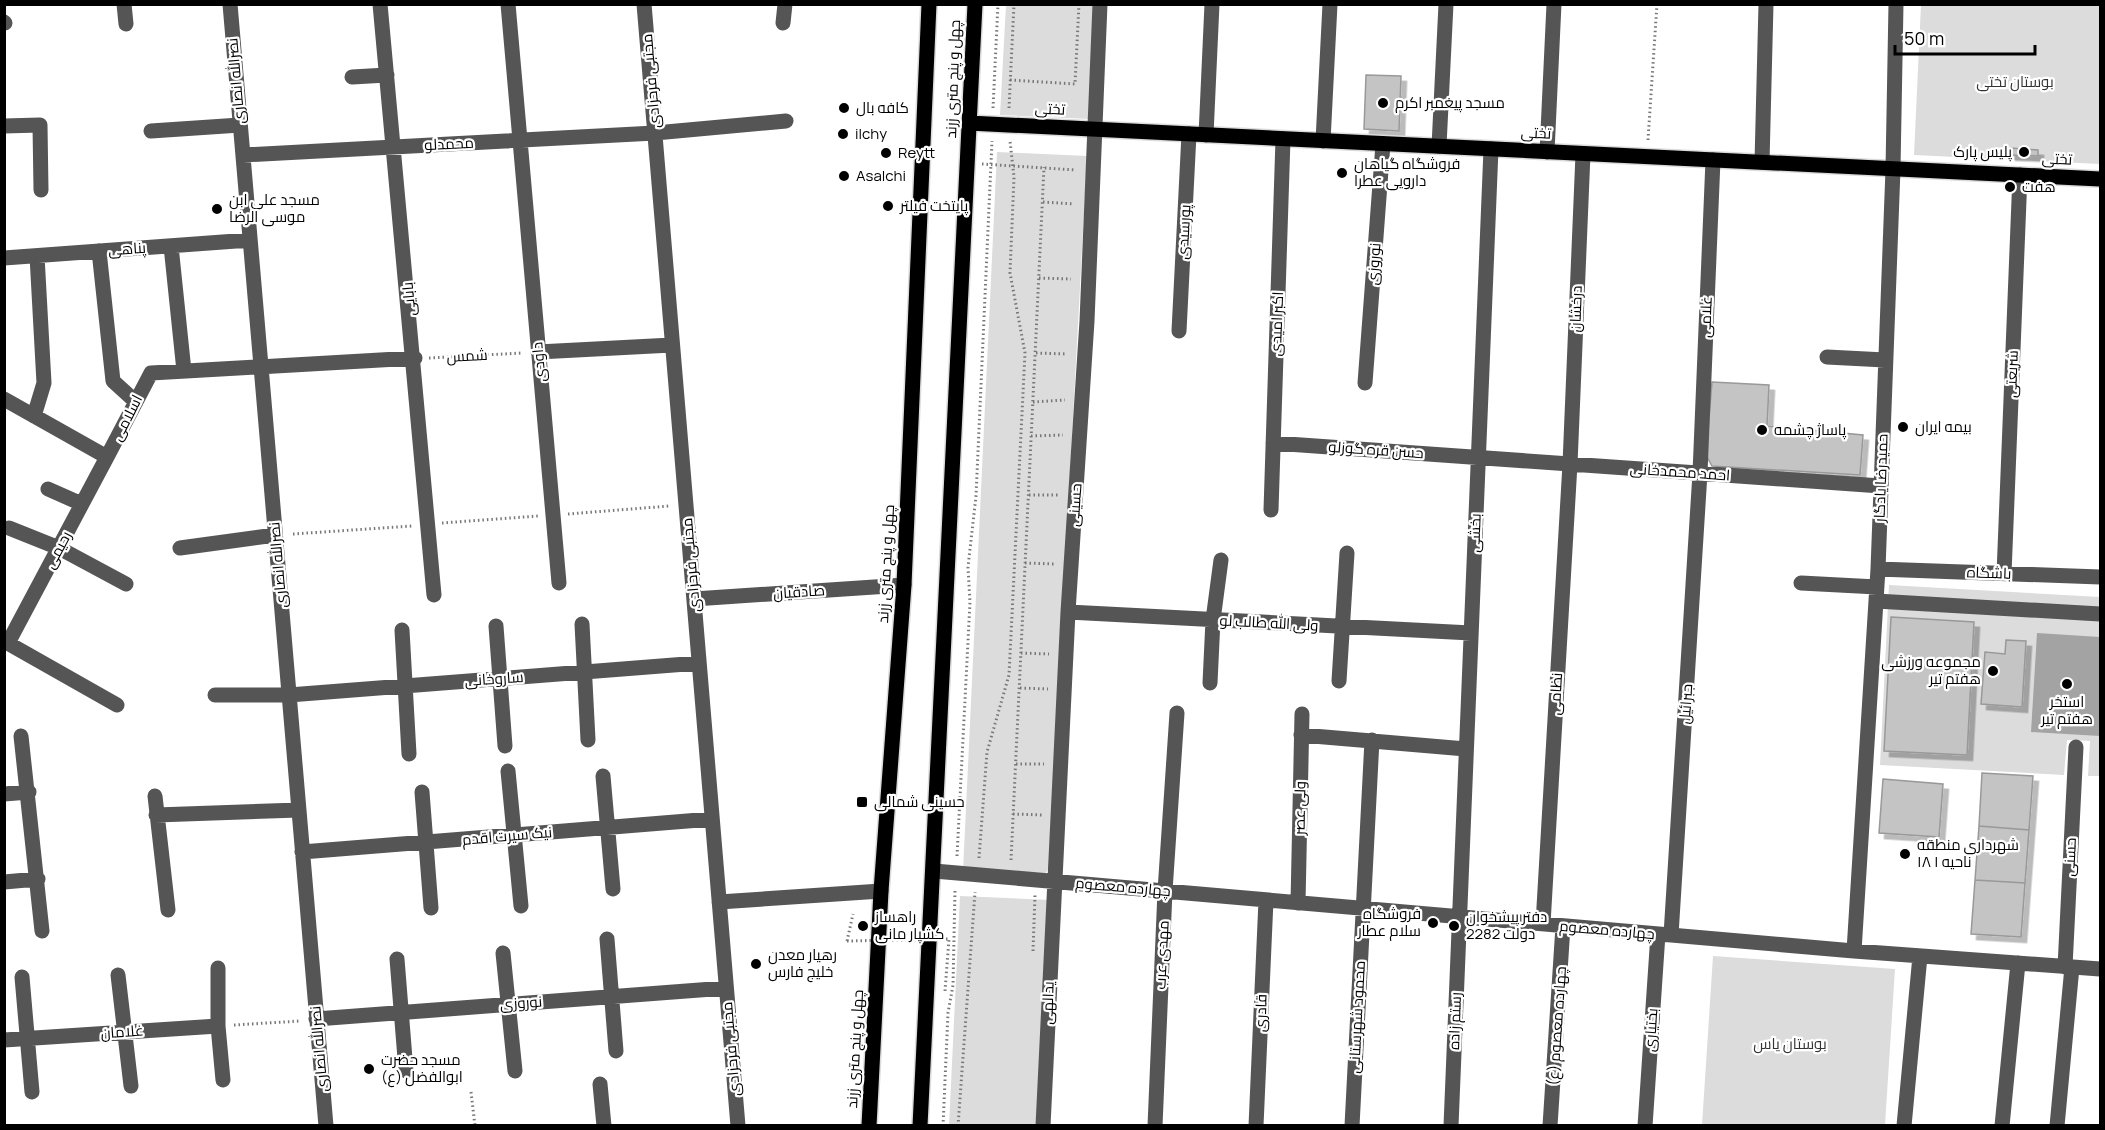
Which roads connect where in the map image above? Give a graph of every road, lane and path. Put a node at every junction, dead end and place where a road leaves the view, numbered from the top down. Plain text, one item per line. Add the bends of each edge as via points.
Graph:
1 (124, 4) edge
2 (230, 4) edge
3 (380, 4) edge
4 (508, 4) edge
5 (644, 4) edge
6 (785, 4) edge
7 (929, 4) edge
8 (975, 4) edge
9 (998, 4) edge
10 (1014, 4) edge
11 (1079, 4) edge
12 (1100, 4) edge
13 (1212, 4) edge
14 (1330, 4) edge
15 (1446, 4) edge
16 (1554, 4) edge
17 (1656, 4) edge
18 (1766, 4) edge
19 (1896, 4) edge
20 (783, 23) dead end
21 (126, 24) dead end
22 (387, 75) junction
23 (352, 77) dead end
24 (1010, 80) junction
25 (786, 121) dead end
26 (969, 123) junction
27 (1000, 124) junction
28 (240, 125) junction
29 (4, 126) edge
30 (1094, 129) junction
31 (151, 131) dead end
32 (655, 133) junction
33 (1189, 134) junction
34 (1206, 135) junction
35 (1283, 139) junction
36 (518, 140) junction
37 (1323, 141) junction
38 (1383, 144) junction
39 (1439, 146) junction
40 (395, 147) junction
41 (1491, 149) junction
42 (1547, 152) junction
43 (1583, 154) junction
44 (243, 155) junction
45 (1647, 157) junction
46 (1713, 160) junction
47 (1762, 162) junction
48 (991, 163) junction
49 (982, 164) dead end
50 (1012, 164) junction
51 (1044, 167) junction
52 (1893, 169) junction
53 (2020, 175) junction
54 (2100, 179) edge
55 (1076, 181) dead end
56 (40, 190) dead end
57 (1075, 193) dead end
58 (1043, 202) junction
59 (1074, 204) junction
60 (1074, 215) dead end
61 (250, 240) junction
62 (171, 246) junction
63 (99, 251) junction
64 (37, 256) junction
65 (4, 258) edge
66 (1071, 269) dead end
67 (1039, 278) junction
68 (1071, 279) junction
69 (1070, 290) dead end
70 (1179, 331) dead end
71 (1067, 343) dead end
72 (672, 345) junction
73 (538, 352) junction
74 (1036, 353) junction
75 (1067, 354) junction
76 (1827, 357) dead end
77 (415, 358) junction
78 (1885, 360) junction
79 (1066, 365) dead end
80 (261, 367) junction
81 (184, 371) junction
82 (1365, 383) dead end
83 (1065, 388) dead end
84 (4, 399) edge
85 (1065, 400) junction
86 (136, 402) junction
87 (1033, 402) junction
88 (1064, 412) dead end
89 (34, 416) junction
90 (1031, 436) junction
91 (1273, 443) junction
92 (1062, 447) dead end
93 (106, 457) junction
94 (1478, 458) junction
95 (1570, 464) junction
96 (1700, 473) junction
97 (1881, 486) junction
98 (48, 489) dead end
99 (1029, 495) junction
100 (82, 504) junction
101 (686, 505) junction
102 (1059, 506) dead end
103 (1271, 510) dead end
104 (553, 515) junction
105 (428, 524) junction
106 (9, 528) dead end
107 (275, 536) junction
108 (59, 548) junction
109 (180, 548) dead end
110 (1347, 553) dead end
111 (1221, 560) dead end
112 (1025, 563) junction
113 (1057, 564) dead end
114 (1878, 569) junction
115 (2004, 574) junction
116 (2100, 577) edge
117 (559, 583) dead end
118 (1801, 583) dead end
119 (126, 584) dead end
120 (904, 585) junction
121 (1876, 594) junction
122 (434, 595) dead end
123 (694, 599) junction
124 (1068, 612) junction
125 (2100, 614) edge
126 (1213, 620) junction
127 (582, 624) dead end
128 (496, 626) dead end
129 (1342, 626) junction
130 (402, 630) dead end
131 (1471, 633) junction
132 (6, 642) edge
133 (1021, 653) junction
134 (1052, 654) dead end
135 (699, 663) junction
136 (583, 672) junction
137 (501, 679) junction
138 (1339, 681) dead end
139 (1210, 683) dead end
140 (407, 686) junction
141 (1020, 688) junction
142 (1050, 689) dead end
143 (215, 695) dead end
144 (289, 695) junction
145 (117, 705) dead end
146 (1177, 713) dead end
147 (1302, 714) dead end
148 (1301, 735) junction
149 (21, 736) dead end
150 (588, 740) dead end
151 (1372, 740) junction
152 (505, 746) dead end
153 (2076, 747) dead end
154 (1466, 749) junction
155 (410, 754) dead end
156 (1016, 764) junction
157 (508, 771) dead end
158 (1047, 774) dead end
159 (603, 776) dead end
160 (29, 792) junction
161 (422, 792) dead end
162 (4, 794) edge
163 (155, 796) dead end
164 (1045, 805) dead end
165 (299, 810) junction
166 (1014, 814) junction
167 (156, 815) junction
168 (1045, 816) junction
169 (712, 819) junction
170 (1043, 826) dead end
171 (607, 828) junction
172 (514, 835) junction
173 (426, 842) junction
174 (302, 852) junction
175 (1011, 868) dead end
176 (934, 871) junction
177 (956, 873) junction
178 (978, 875) junction
179 (38, 879) junction
180 (1053, 881) junction
181 (4, 882) edge
182 (613, 889) dead end
183 (881, 891) junction
184 (1165, 891) junction
185 (1266, 900) junction
186 (719, 902) junction
187 (1298, 903) junction
188 (522, 906) dead end
189 (431, 908) dead end
190 (1362, 908) junction
191 (168, 910) dead end
192 (853, 914) dead end
193 (1460, 917) junction
194 (1543, 924) junction
195 (1563, 926) junction
196 (42, 931) dead end
197 (1664, 935) junction
198 (607, 939) dead end
199 (1854, 951) junction
200 (503, 953) dead end
201 (1920, 956) junction
202 (397, 959) dead end
203 (2018, 963) junction
204 (2068, 967) junction
205 (218, 968) dead end
206 (2100, 969) edge
207 (118, 975) dead end
208 (22, 977) dead end
209 (947, 984) dead end
210 (726, 988) junction
211 (612, 997) junction
212 (508, 1004) junction
213 (401, 1012) junction
214 (316, 1019) junction
215 (218, 1026) junction
216 (124, 1032) junction
217 (26, 1039) junction
218 (4, 1040) edge
219 (616, 1051) dead end
220 (406, 1071) dead end
221 (515, 1071) dead end
222 (223, 1080) dead end
223 (600, 1084) dead end
224 (131, 1086) dead end
225 (32, 1092) dead end
226 (471, 1092) dead end
227 (326, 1125) edge
228 (475, 1125) edge
229 (604, 1125) edge
230 (738, 1125) edge
231 (869, 1125) edge
232 (920, 1125) edge
233 (943, 1125) edge
234 (958, 1125) edge
235 (1043, 1125) edge
236 (1155, 1125) edge
237 (1256, 1125) edge
238 (1352, 1125) edge
239 (1451, 1125) edge
240 (1550, 1125) edge
241 (1645, 1125) edge
242 (1904, 1125) edge
243 (2002, 1125) edge
244 (2057, 1125) edge

1 - 21 street
2 - 28 street, نصرالله انصاری
3 - 22 street, بابایی
4 - 36 street, داودی
5 - 32 street, مجتبی فرحزادی
6 - 20 street
7 - 120 main road, چهل و پنج متری زرند
8 - 26 main road, چهل و پنج متری زرند
9 - 27 path
10 - 24 path
11 - 24 path via 1075,84
12 - 30 street, حسینی
13 - 34 street
14 - 37 street
15 - 39 street
16 - 42 street
17 - 45 path
18 - 47 street
19 - 52 street, حمیدرضا یادگار
22 - 23 street
22 - 40 street, بابایی
24 - 27 path
25 - 32 street, محمدلو
26 - 27 main road, تختی
26 - 176 main road, چهل و پنج متری زرند
27 - 30 main road, تختی
27 - 48 path
27 - 50 path
28 - 31 street
28 - 44 street, نصرالله انصاری
29 - 56 street via 40,125
30 - 33 main road, تختی
30 - 124 street, حسینی via 1087,321
32 - 36 street, محمدلو
32 - 72 street, مجتبی فرحزادی
33 - 34 main road, تختی
33 - 70 street, پورسیدی
34 - 35 main road, تختی
35 - 37 main road, تختی
35 - 91 street, اکبر امیدی
36 - 40 street, محمدلو
36 - 73 street, داودی
37 - 38 main road, تختی
38 - 39 main road, تختی
38 - 82 street, نوروزی
39 - 41 main road, تختی
40 - 44 street, محمدلو
40 - 77 street, بابایی
41 - 42 main road, تختی
41 - 94 street, بخشی
42 - 43 main road, تختی
43 - 45 main road, تختی
43 - 95 street, درخشان
44 - 61 street, نصرالله انصاری
45 - 46 main road, تختی
46 - 47 main road, تختی
46 - 96 street, غلامی
47 - 52 main road, تختی
48 - 49 path
48 - 50 path
48 - 177 path via 976,496 968,567 970,602
50 - 51 path
50 - 178 path via 1010,273 1025,352 1009,675 987,752
51 - 55 path via 1076,169
51 - 58 path
52 - 53 main road, تختی
52 - 78 street, حمیدرضا یادگار
53 - 54 main road, تختی
53 - 115 street, شریعتی
57 - 59 path
58 - 59 path
58 - 67 path
59 - 60 path
61 - 62 street, پناهی
61 - 80 street, نصرالله انصاری
62 - 63 street, پناهی
62 - 81 street
63 - 64 street, پناهی
63 - 86 street via 113,381
64 - 65 street, پناهی
64 - 89 street via 44,383
66 - 68 path
67 - 68 path
67 - 74 path
68 - 69 path
71 - 75 path
72 - 73 street
72 - 101 street, مجتبی فرحزادی
73 - 77 path, شمس
73 - 104 street, داودی
74 - 75 path
74 - 87 path
75 - 79 path
76 - 78 street
77 - 80 street
77 - 105 street, بابایی
78 - 97 street, حمیدرضا یادگار
80 - 81 street, اسلامی
80 - 107 street, نصرالله انصاری
81 - 86 street, اسلامی via 151,373
83 - 85 path
84 - 89 street, اسلامی
85 - 87 path
85 - 88 path
86 - 93 street, اسلامی
87 - 90 path
89 - 93 street, اسلامی
90 - 92 path via 1063,435
90 - 99 path
91 - 94 street, حسن قره گوزلو
91 - 103 street, اکبر امیدی
93 - 100 street, رحیمی
94 - 95 street, احمد محمدخانی
94 - 131 street, بخشی
95 - 96 street, احمد محمدخانی
95 - 194 street, نظامی
96 - 97 street, احمد محمدخانی
96 - 197 street, جبرائیل
97 - 114 street, حمیدرضا یادگار
98 - 100 street
99 - 102 path via 1060,495
99 - 112 path
100 - 108 street, رحیمی
101 - 104 path
101 - 123 street, مجتبی فرحزادی
104 - 105 path
104 - 117 street, داودی
105 - 107 path
105 - 122 street, بابایی
106 - 108 street
107 - 109 street
107 - 144 street, نصرالله انصاری
108 - 119 street
108 - 132 street, رحیمی
110 - 129 street
111 - 126 street
112 - 113 path
112 - 133 path
114 - 115 street, باشگاه
114 - 121 street, حمیدرضا یادگار
115 - 116 street, باشگاه
118 - 121 street
120 - 123 street, صادقیان
120 - 183 main road, چهل و پنج متری زرند
121 - 125 street
121 - 199 street, حمیدرضا یادگار
123 - 135 street, مجتبی فرحزادی
124 - 126 street, ولی الله طالب لو
124 - 180 street, حسینی
126 - 129 street, ولی الله طالب لو
126 - 139 street
127 - 136 street
128 - 137 street
129 - 131 street, ولی الله طالب لو
129 - 138 street
130 - 140 street
131 - 154 street, بخشی
132 - 145 street
133 - 134 path
133 - 141 path
135 - 136 street, ساروخانی
135 - 169 street, مجتبی فرحزادی
136 - 137 street, ساروخانی
136 - 150 street
137 - 140 street, ساروخانی
137 - 152 street
140 - 144 street, ساروخانی
140 - 155 street
141 - 142 path
141 - 156 path
143 - 144 street, ساروخانی
144 - 165 street, نصرالله انصاری
146 - 184 street, مهدی عرب
147 - 148 street, ولی عصر
148 - 151 street
148 - 187 street, ولی عصر
149 - 160 street
151 - 154 street
151 - 190 street, محمود شهرستانی
153 - 204 street, حسنی
154 - 193 street, بخشی
156 - 158 path via 1047,764
156 - 166 path
157 - 172 street
159 - 171 street
160 - 162 street
160 - 179 street
161 - 173 street
163 - 167 street
164 - 168 path
165 - 167 street
165 - 174 street, نصرالله انصاری
166 - 168 path
166 - 175 path
167 - 191 street
168 - 170 path
169 - 171 street, نیک سیرت اقدم
169 - 186 street, مجتبی فرحزادی
171 - 172 street, نیک سیرت اقدم
171 - 182 street
172 - 173 street, نیک سیرت اقدم
172 - 188 street
173 - 174 street, نیک سیرت اقدم
173 - 189 street
174 - 214 street, نصرالله انصاری
176 - 177 street, چهارده معصوم
176 - 232 main road, چهل و پنج متری زرند
177 - 178 street, چهارده معصوم
177 - 233 path
178 - 180 street, چهارده معصوم
178 - 234 path
179 - 181 street
179 - 196 street
180 - 184 street, چهارده معصوم
180 - 235 street, یدالهی
183 - 186 street
183 - 231 main road, چهل و پنج متری زرند
184 - 185 street, چهارده معصوم
184 - 236 street, مهدی عرب
185 - 187 street, چهارده معصوم
185 - 237 street, قادری
186 - 210 street, مجتبی فرحزادی
187 - 190 street, چهارده معصوم
190 - 193 street, چهارده معصوم
190 - 238 street, محمود شهرستانی
192 - 209 path, bridge via 847,941 949,939
193 - 194 street, چهارده معصوم
193 - 239 street, رستم زاده
194 - 195 street, چهارده معصوم
195 - 197 street, چهارده معصوم
195 - 240 street, چهارده معصوم (ع)
197 - 199 street, چهارده معصوم
197 - 241 street, بختیاری
198 - 211 street
199 - 201 street, چهارده معصوم
200 - 212 street
201 - 203 street, چهارده معصوم
201 - 242 street
202 - 213 street
203 - 204 street, چهارده معصوم
203 - 243 street
204 - 206 street, چهارده معصوم
204 - 244 street, حسنی
205 - 215 street
207 - 216 street
208 - 217 street
210 - 211 street, نوروزی
210 - 230 street, مجتبی فرحزادی
211 - 212 street, نوروزی
211 - 219 street
212 - 213 street, نوروزی
212 - 221 street
213 - 214 street, نوروزی
213 - 220 street
214 - 215 path
214 - 227 street, نصرالله انصاری
215 - 216 street, غلامان
215 - 222 street
216 - 217 street, غلامان
216 - 224 street
217 - 218 street, غلامان
217 - 225 street
223 - 229 street
226 - 228 path

